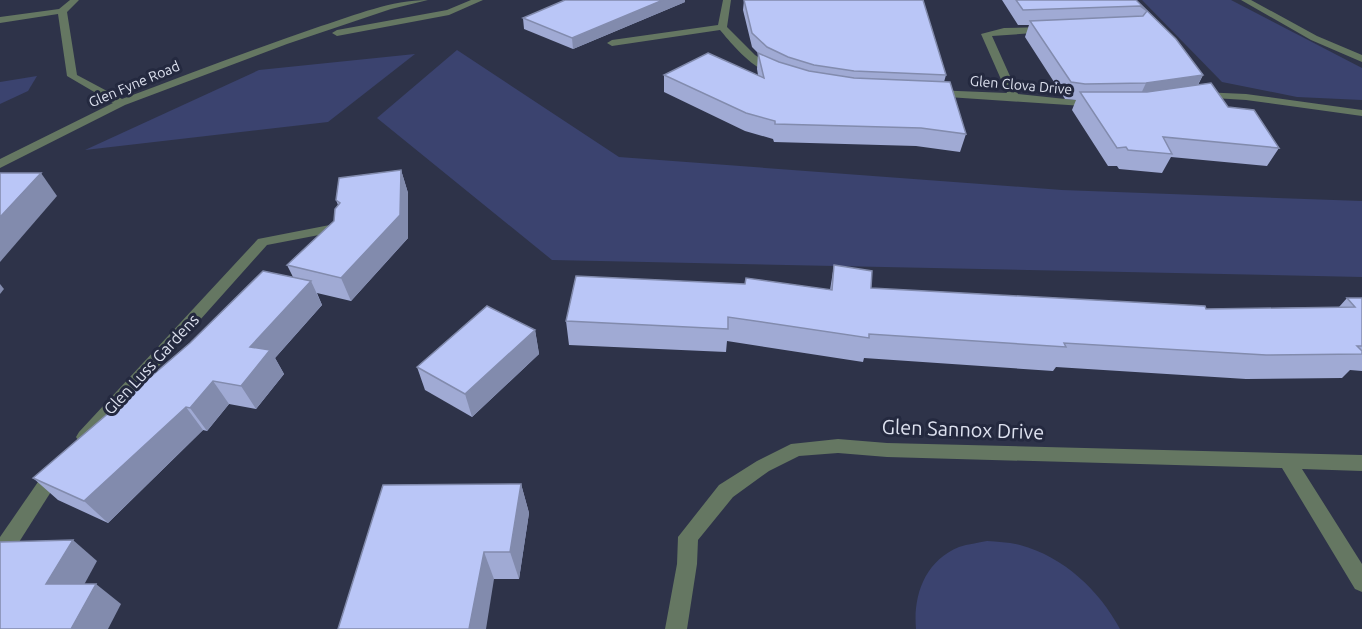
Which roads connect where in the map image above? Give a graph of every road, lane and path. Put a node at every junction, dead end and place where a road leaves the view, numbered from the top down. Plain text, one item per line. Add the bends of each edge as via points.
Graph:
1 (75, 0) edge
2 (424, 0) edge
3 (479, 0) edge
4 (727, 0) edge
5 (1245, 0) edge
6 (62, 11) junction
7 (0, 20) edge
8 (722, 27) junction
9 (1051, 30) edge
10 (284, 42) junction
11 (612, 43) dead end
12 (1362, 59) edge
13 (782, 75) edge
14 (921, 93) edge
15 (1194, 96) edge
16 (1014, 97) junction
17 (121, 103) junction
18 (1102, 105) edge
19 (1362, 113) edge
20 (0, 164) edge
21 (339, 227) edge
22 (1287, 461) junction
23 (1362, 463) edge
24 (0, 554) edge
25 (1362, 582) edge
26 (676, 629) edge

1 - 6 street
2 - 10 street, Glen Fyne Road via 389,7
3 - 10 street, Glen Fyne Road via 449,12
4 - 8 street
5 - 12 street
6 - 7 street
6 - 17 street via 72,76
8 - 11 street
8 - 13 street via 761,65
9 - 16 street via 986,34
10 - 17 street, Glen Fyne Road
14 - 16 street, Glen Clova Drive
15 - 19 street via 1246,97
16 - 18 street, Glen Clova Drive
17 - 20 street, Glen Fyne Road
21 - 24 street, Glen Luss Gardens via 263,242 70,453
22 - 23 street, Glen Sannox Drive
22 - 25 street
22 - 26 street, Glen Sannox Drive via 838,446 797,449 726,491 688,537

